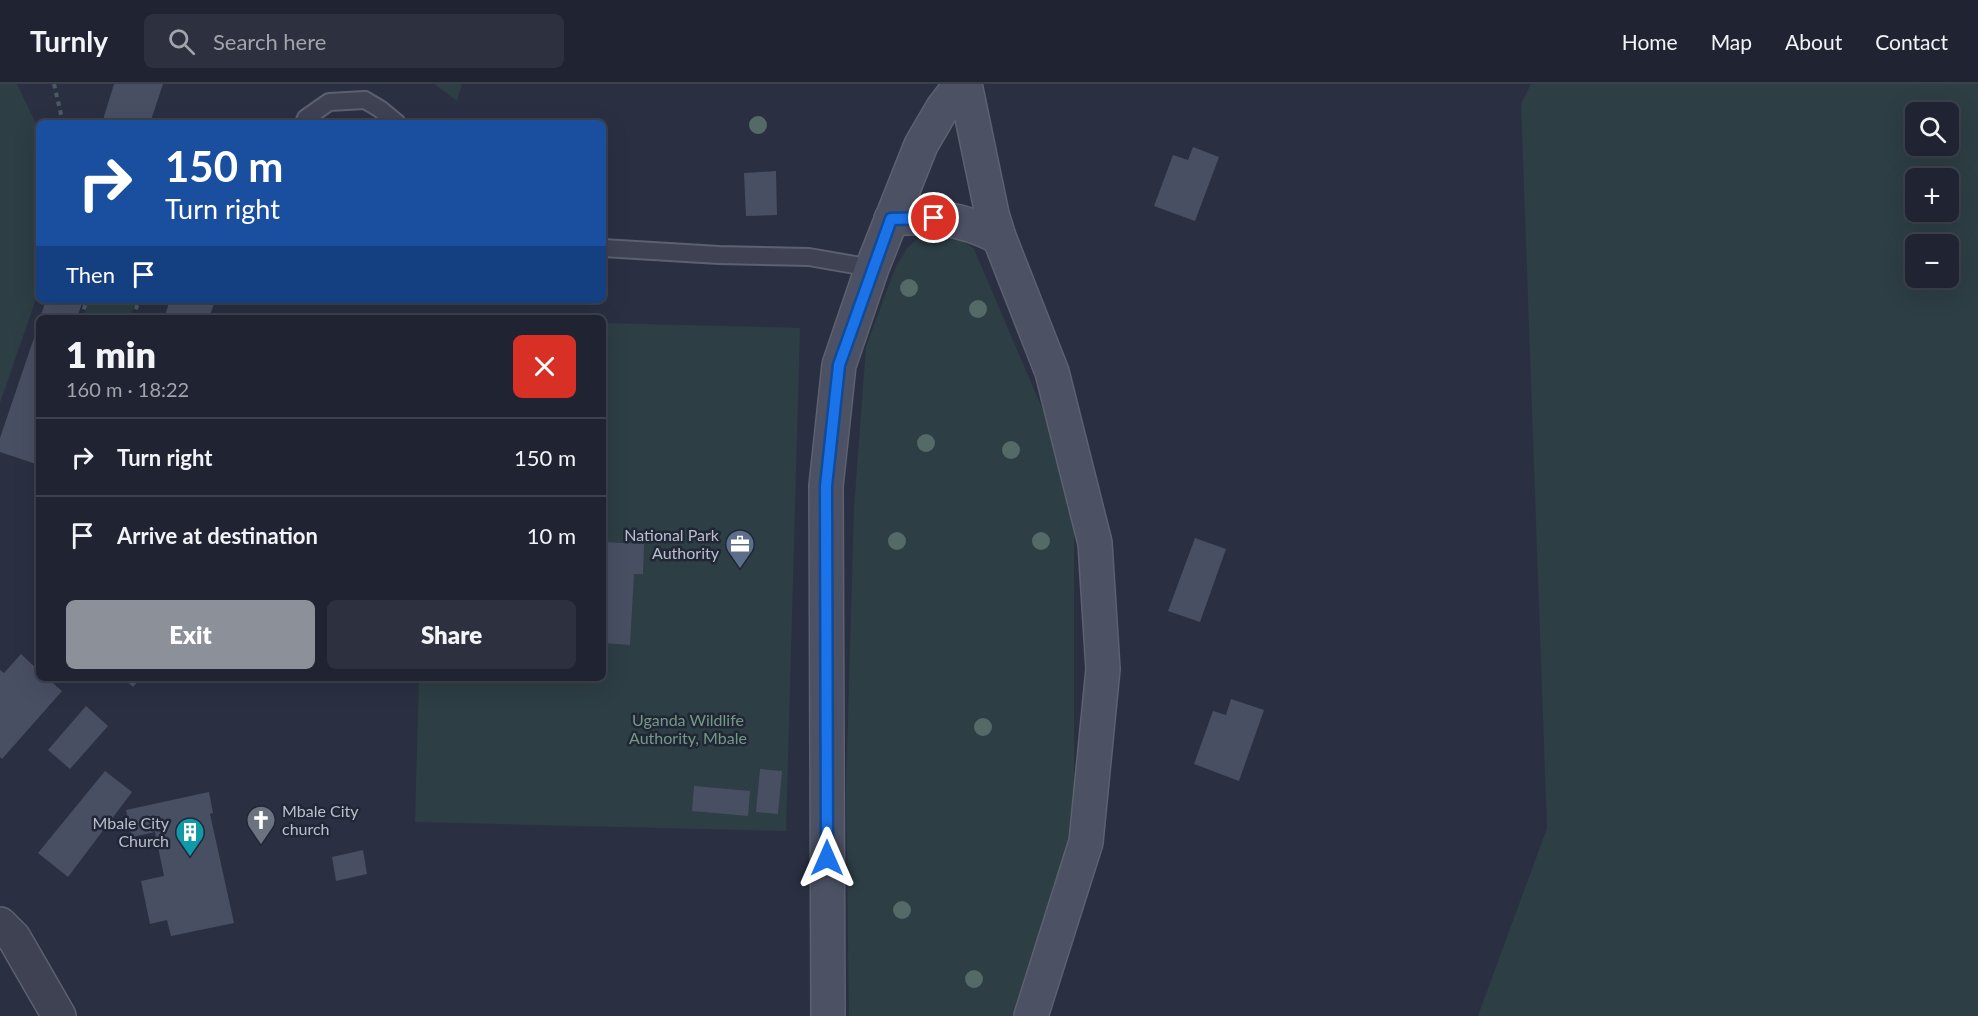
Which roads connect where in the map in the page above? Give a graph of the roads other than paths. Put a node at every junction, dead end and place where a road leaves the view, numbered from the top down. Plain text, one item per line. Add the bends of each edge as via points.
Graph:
1 (963, 84) edge
2 (305, 120) edge
3 (393, 120) edge
4 (891, 219) junction
5 (999, 237) junction
6 (606, 248) edge
7 (872, 268) junction
8 (0, 924) edge
9 (59, 1016) edge
10 (828, 1016) edge
11 (1031, 1016) edge

1 - 4 street via 942,108 921,145
1 - 5 street
2 - 3 lane via 329,102 365,100
4 - 5 street via 950,219
4 - 7 street
5 - 11 street via 1052,372 1095,543 1103,669 1086,842
6 - 7 lane via 808,257
7 - 10 street via 839,365 826,486
8 - 9 street via 14,938

